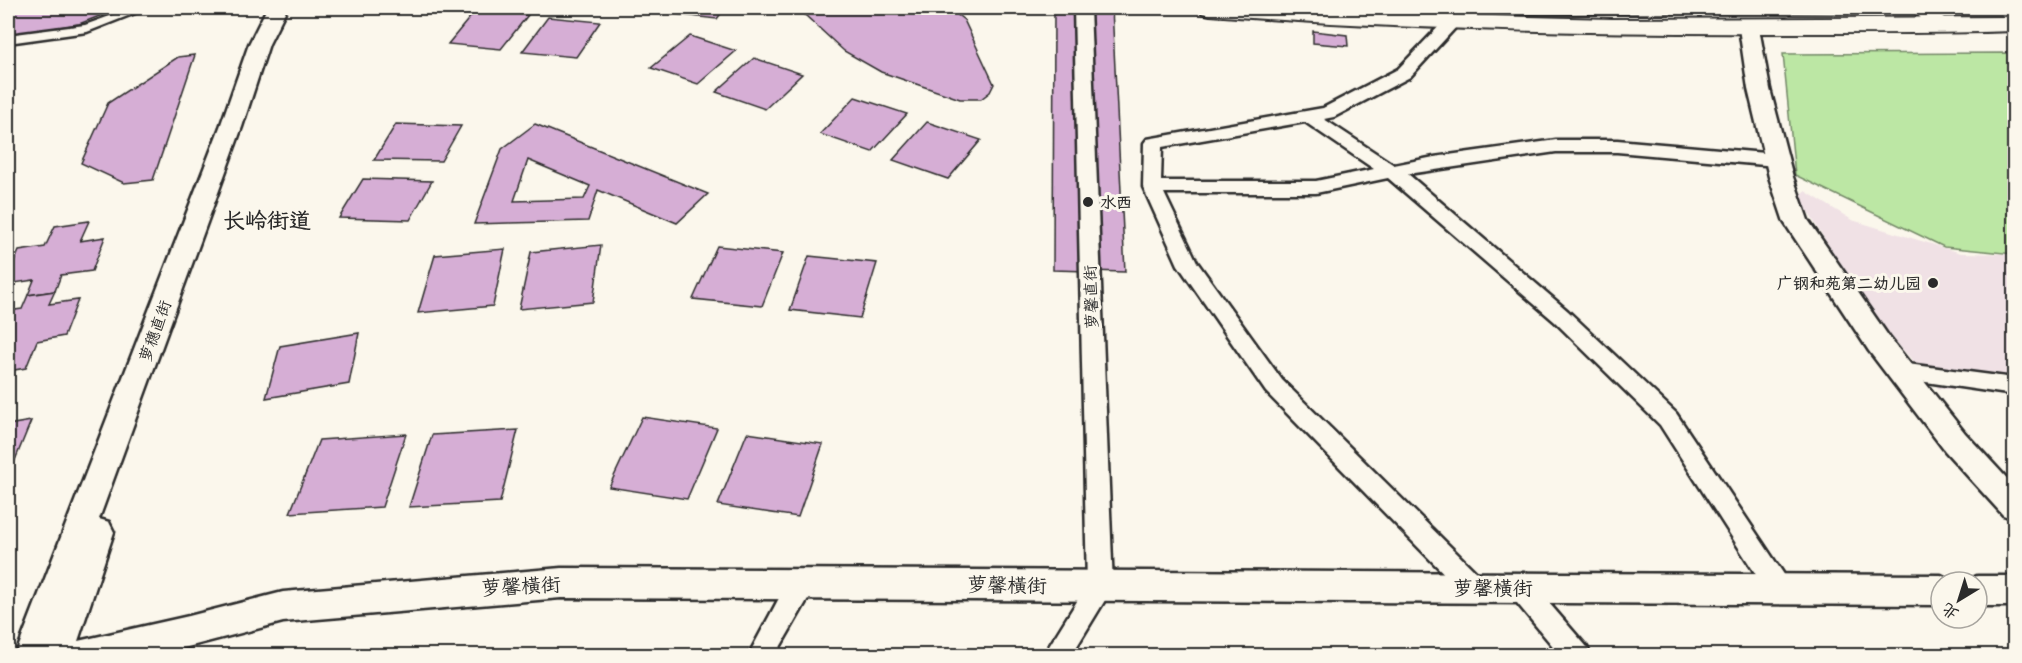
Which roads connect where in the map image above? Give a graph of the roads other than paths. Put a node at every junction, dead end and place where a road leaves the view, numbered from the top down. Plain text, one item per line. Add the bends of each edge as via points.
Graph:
1 (142, 8) edge
2 (277, 8) edge
3 (292, 8) edge
4 (1082, 8) edge
5 (1210, 8) edge
6 (1905, 8) edge
7 (1929, 19) edge
8 (1451, 22) junction
9 (2014, 24) edge
10 (1749, 28) junction
11 (8, 39) edge
12 (1307, 116) junction
13 (1776, 160) junction
14 (1392, 172) junction
15 (1152, 188) junction
16 (1900, 371) junction
17 (2014, 387) edge
18 (2014, 506) edge
19 (804, 583) junction
20 (1100, 586) junction
21 (1475, 588) junction
22 (1521, 589) junction
23 (1780, 590) junction
24 (1929, 590) edge
25 (1989, 591) edge
26 (2014, 591) edge
27 (32, 656) edge
28 (56, 656) edge
29 (81, 656) edge
30 (761, 656) edge
31 (1056, 656) edge
32 (1578, 656) edge

1 - 11 street via 87,28
2 - 27 street, 萝穗直街 via 259,44
3 - 28 street, 萝穗直街 via 264,64
4 - 20 street, 萝馨直街
5 - 8 main road
6 - 7 street
7 - 9 main road
7 - 10 main road
8 - 10 main road
8 - 12 street via 1404,73 1328,113
10 - 13 street
12 - 14 street
12 - 15 street via 1153,143
13 - 14 street via 1617,146 1556,146
13 - 16 street via 1796,222
14 - 15 street via 1316,187
14 - 23 street via 1561,316 1668,419
15 - 21 street via 1188,265 1274,386
16 - 17 street
16 - 18 street via 1955,442
19 - 20 street, 萝馨横街
19 - 29 street, 萝馨横街 via 561,583 380,597 283,608
19 - 30 street
20 - 21 street, 萝馨横街
20 - 31 street
21 - 22 street, 萝馨横街
22 - 23 street, 萝馨横街
22 - 32 street
23 - 24 street, 萝馨横街
25 - 26 street

